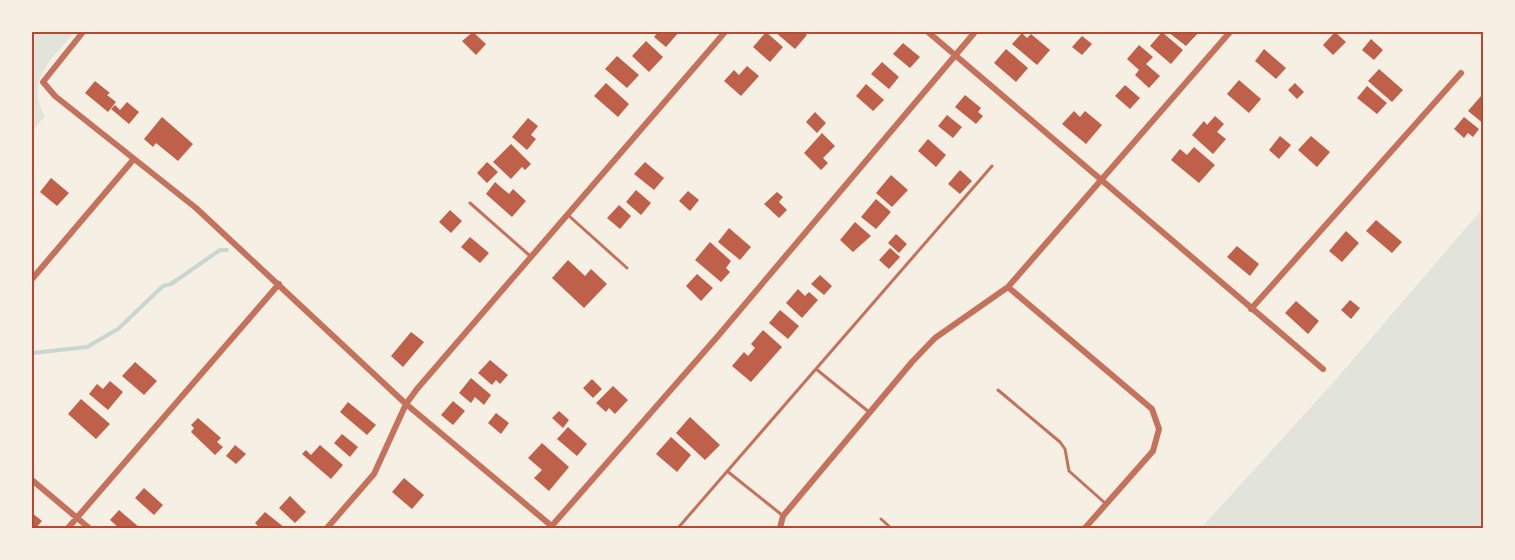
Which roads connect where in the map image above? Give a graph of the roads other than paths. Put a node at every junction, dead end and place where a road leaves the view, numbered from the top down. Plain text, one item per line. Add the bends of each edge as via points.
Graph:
1 (83, 32) edge
2 (724, 32) edge
3 (928, 32) edge
4 (975, 32) edge
5 (1230, 32) edge
6 (955, 55) junction
7 (1461, 73) dead end
8 (133, 160) junction
9 (992, 166) dead end
10 (1099, 180) junction
11 (470, 203) dead end
12 (567, 213) junction
13 (529, 255) junction
14 (627, 268) dead end
15 (32, 279) edge
16 (279, 284) junction
17 (1008, 287) junction
18 (1251, 309) junction
19 (816, 369) junction
20 (1323, 369) dead end
21 (998, 390) dead end
22 (406, 404) junction
23 (870, 413) junction
24 (727, 471) junction
25 (32, 480) edge
26 (1106, 504) junction
27 (783, 516) junction
28 (76, 518) junction
29 (881, 519) dead end
30 (68, 528) edge
31 (89, 528) edge
32 (327, 528) edge
33 (552, 528) edge
34 (678, 528) edge
35 (780, 528) edge
36 (891, 528) edge
37 (1085, 528) edge

1 - 8 street via 43,82
2 - 12 street
3 - 6 street
4 - 6 street
5 - 10 street
6 - 10 street
6 - 33 street
7 - 18 street
8 - 15 street
8 - 16 street via 196,208
9 - 19 lane
10 - 17 street
10 - 18 street
11 - 13 lane
12 - 13 street
12 - 14 lane
13 - 22 street
16 - 22 street
16 - 28 street
17 - 23 street via 934,338
17 - 26 street via 1152,409 1159,429 1153,450
18 - 20 street
19 - 23 lane
19 - 24 lane
21 - 26 lane via 1060,442 1069,471
22 - 32 street via 374,474
22 - 33 street
23 - 27 street
24 - 27 lane
24 - 34 lane
25 - 28 street
26 - 37 street
27 - 35 street
28 - 30 street
28 - 31 street
29 - 36 lane

